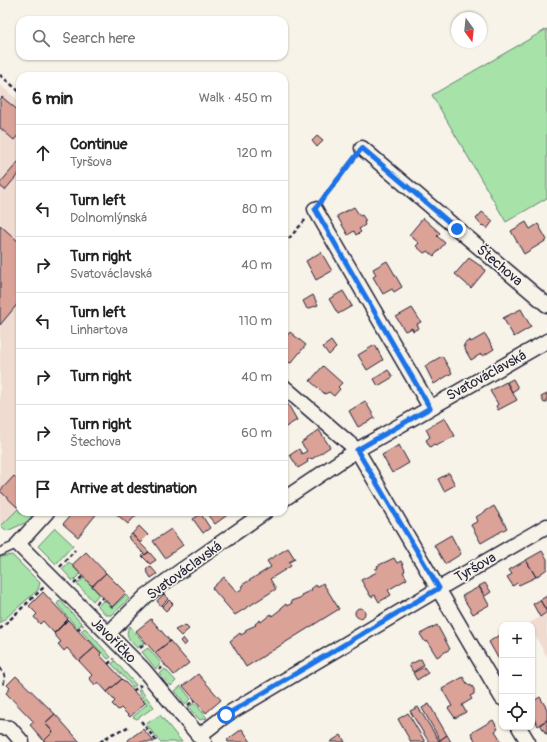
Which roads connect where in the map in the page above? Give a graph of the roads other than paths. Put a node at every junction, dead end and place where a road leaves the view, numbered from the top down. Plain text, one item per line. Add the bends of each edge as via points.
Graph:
1 (362, 148) road end
2 (315, 209) road end
3 (547, 305) edge
4 (547, 341) edge
5 (288, 390) edge
6 (430, 408) junction
7 (357, 450) junction
8 (288, 496) edge
9 (43, 516) edge
10 (259, 516) edge
11 (547, 526) edge
12 (18, 544) junction
13 (0, 552) edge
14 (439, 588) junction
15 (108, 634) junction
16 (500, 694) edge
17 (0, 726) edge
18 (521, 730) edge
19 (202, 739) edge
20 (22, 742) edge
21 (528, 742) edge

1 - 3 street, Štechova
2 - 6 street
4 - 6 street, Svatováclavská
5 - 7 street
6 - 7 street, Svatováclavská
7 - 8 street, Svatováclavská
7 - 14 street
9 - 12 street
10 - 15 street, Svatováclavská via 146,596
11 - 14 street, Tyršova
12 - 13 lane
12 - 15 street, Javoříčko
14 - 16 street
14 - 19 street, Tyršova via 226,715
15 - 19 street, Javoříčko via 143,669
17 - 20 street via 10,728
18 - 21 street

